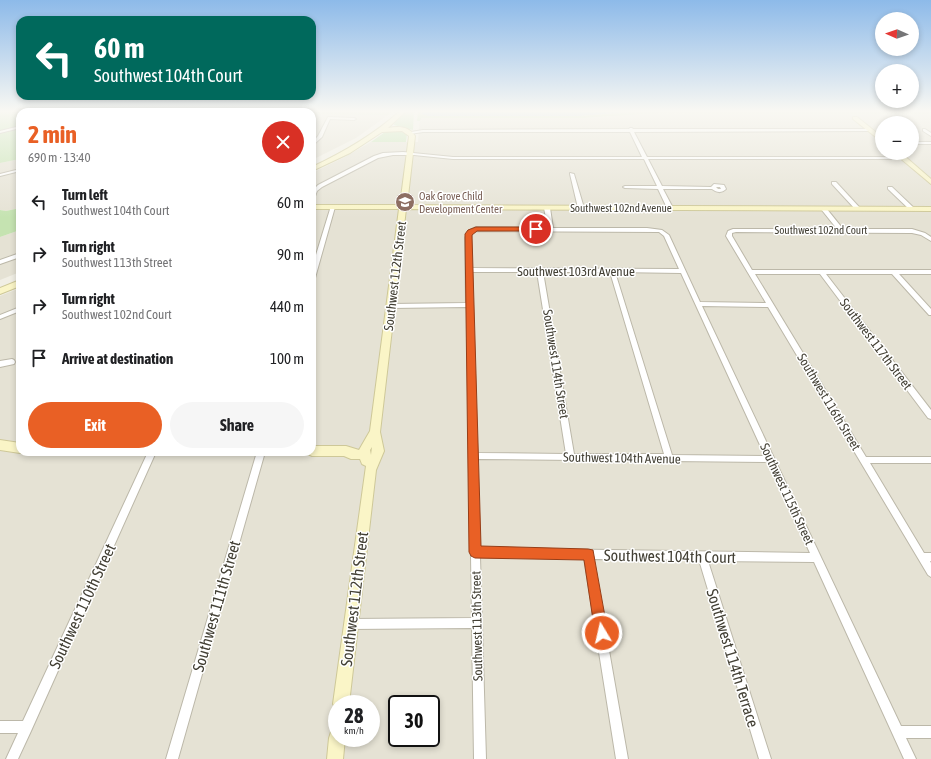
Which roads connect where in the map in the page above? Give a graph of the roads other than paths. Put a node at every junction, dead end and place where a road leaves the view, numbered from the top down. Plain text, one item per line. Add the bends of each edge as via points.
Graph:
1 (344, 147) edge
2 (354, 147) edge
3 (411, 147) edge
4 (640, 147) edge
5 (410, 154) junction
6 (875, 155) edge
7 (644, 157) junction
8 (906, 160) edge
9 (316, 162) edge
10 (316, 167) edge
11 (16, 171) edge
12 (572, 174) dead end
13 (0, 175) edge
14 (928, 177) edge
15 (931, 182) edge
16 (834, 183) dead end
17 (625, 187) dead end
18 (660, 188) junction
19 (713, 188) dead end
20 (890, 188) dead end
21 (316, 189) edge
22 (316, 206) edge
23 (333, 207) junction
24 (403, 208) junction
25 (547, 208) junction
26 (581, 208) junction
27 (670, 208) junction
28 (824, 209) junction
29 (858, 209) junction
30 (912, 209) junction
31 (931, 209) edge
32 (550, 229) junction
33 (841, 230) junction
34 (730, 232) joint
35 (931, 239) edge
36 (16, 256) edge
37 (0, 262) edge
38 (316, 264) edge
39 (468, 270) junction
40 (540, 271) junction
41 (612, 271) junction
42 (683, 271) junction
43 (750, 272) junction
44 (822, 272) junction
45 (894, 272) junction
46 (931, 272) edge
47 (16, 279) edge
48 (0, 285) edge
49 (16, 285) edge
50 (0, 291) edge
51 (699, 304) junction
52 (469, 305) junction
53 (771, 305) junction
54 (391, 306) junction
55 (16, 311) edge
56 (931, 313) edge
57 (0, 317) edge
58 (12, 362) dead end
59 (0, 364) edge
60 (931, 416) edge
61 (0, 445) edge
62 (16, 447) edge
63 (316, 451) edge
64 (369, 451) junction
65 (150, 456) edge
66 (260, 456) edge
67 (473, 456) junction
68 (571, 457) junction
69 (669, 459) junction
70 (771, 459) junction
71 (863, 460) junction
72 (931, 460) edge
73 (475, 552) junction
74 (588, 554) junction
75 (702, 557) junction
76 (926, 557) edge
77 (817, 558) junction
78 (931, 572) edge
79 (477, 623) junction
80 (351, 624) junction
81 (342, 695) edge
82 (0, 726) edge
83 (27, 727) junction
84 (897, 732) junction
85 (931, 732) edge
86 (336, 747) edge
87 (12, 759) edge
88 (172, 759) edge
89 (335, 759) edge
90 (480, 759) edge
91 (622, 759) edge
92 (765, 759) edge
93 (910, 759) edge

1 - 9 street
2 - 10 street
3 - 5 street, Southwest 112th Street
4 - 7 street
5 - 7 street via 458,158
5 - 21 street via 385,154 374,158
5 - 24 street, Southwest 112th Street
6 - 7 street
7 - 18 street
8 - 14 street
11 - 13 street
12 - 26 street
14 - 15 street
16 - 29 street
17 - 18 street
18 - 19 street
18 - 27 street
20 - 30 street
22 - 23 street, Southwest 102nd Avenue
23 - 24 street, Southwest 102nd Avenue
23 - 38 street
24 - 25 street, Southwest 102nd Avenue
24 - 54 street, Southwest 112th Street
25 - 26 street, Southwest 102nd Avenue
25 - 32 street
26 - 27 street, Southwest 102nd Avenue
27 - 28 street, Southwest 102nd Avenue
28 - 29 street, Southwest 102nd Avenue
28 - 33 street
29 - 30 street, Southwest 102nd Avenue
30 - 31 street, Southwest 102nd Avenue
32 - 39 street, Southwest 113th Street via 471,231 468,234
32 - 42 street, Southwest 115th Street via 660,231 666,235
33 - 34 street, Southwest 102nd Court
33 - 35 street, Southwest 102nd Court via 912,231
34 - 43 street, Southwest 116th Street via 729,237
36 - 37 street
39 - 40 street, Southwest 103rd Avenue
39 - 52 street, Southwest 113th Street
40 - 41 street, Southwest 103rd Avenue
40 - 68 street, Southwest 114th Street
41 - 42 street, Southwest 103rd Avenue
41 - 69 street
42 - 51 street, Southwest 115th Street
43 - 44 street
43 - 53 street, Southwest 116th Street
44 - 45 street
44 - 60 street, Southwest 117th Street
45 - 46 street
45 - 56 street
47 - 48 street
49 - 50 street
51 - 53 street
51 - 70 street, Southwest 115th Street
52 - 54 street
52 - 67 street, Southwest 113th Street
53 - 71 street, Southwest 116th Street
54 - 64 street, Southwest 112th Street via 375,432
55 - 57 street
58 - 59 street
61 - 62 street
63 - 64 street via 346,451 351,454
64 - 80 street, Southwest 112th Street via 367,465 370,470
65 - 83 street, Southwest 110th Street
66 - 88 street, Southwest 111th Street
67 - 68 street, Southwest 104th Avenue
67 - 73 street, Southwest 113th Street
68 - 69 street, Southwest 104th Avenue
69 - 70 street, Southwest 104th Avenue
70 - 77 street, Southwest 115th Street
71 - 72 street
71 - 76 street, Southwest 116th Street
73 - 74 street, Southwest 104th Court
73 - 79 street, Southwest 113th Street
74 - 75 street, Southwest 104th Court
74 - 91 street
75 - 77 street, Southwest 104th Court
75 - 92 street, Southwest 114th Terrace
76 - 78 street, Southwest 116th Street
77 - 84 street, Southwest 115th Street
79 - 80 street
79 - 90 street, Southwest 113th Street
80 - 81 street, Southwest 112th Street
82 - 83 street
83 - 87 street, Southwest 110th Street
84 - 85 street
84 - 93 street, Southwest 115th Street
86 - 89 street

